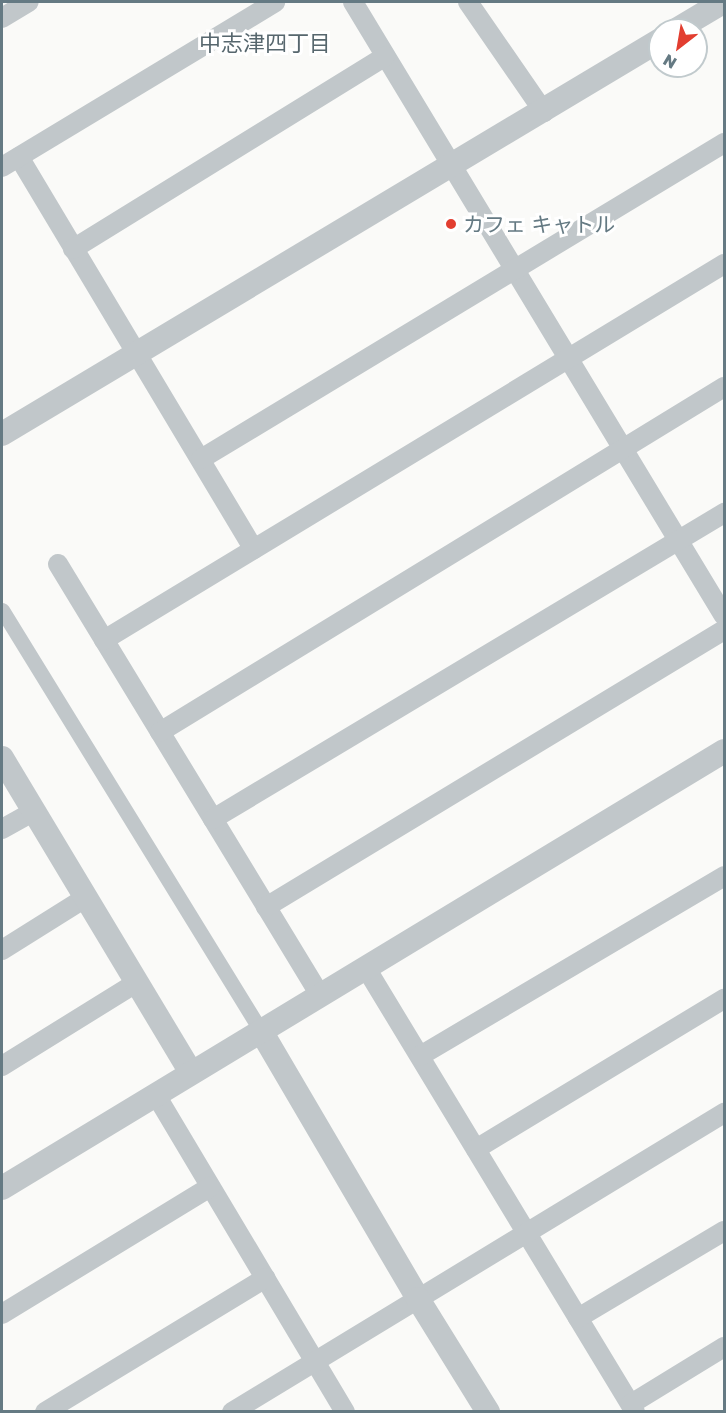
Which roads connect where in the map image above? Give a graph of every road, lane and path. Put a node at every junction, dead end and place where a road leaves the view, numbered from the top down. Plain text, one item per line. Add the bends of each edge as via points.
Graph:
1 (29, 2) edge
2 (275, 2) edge
3 (353, 2) edge
4 (468, 2) edge
5 (723, 2) edge
6 (2, 18) edge
7 (696, 18) edge
8 (648, 47) edge
9 (385, 56) junction
10 (543, 112) junction
11 (724, 143) edge
12 (19, 157) junction
13 (451, 164) junction
14 (2, 167) edge
15 (73, 249) junction
16 (724, 264) edge
17 (515, 270) junction
18 (138, 355) junction
19 (569, 359) junction
20 (724, 387) edge
21 (2, 434) edge
22 (623, 449) junction
23 (201, 459) junction
24 (724, 513) edge
25 (679, 541) junction
26 (254, 549) junction
27 (58, 564) dead end
28 (2, 610) edge
29 (724, 616) edge
30 (724, 630) edge
31 (104, 640) junction
32 (160, 732) junction
33 (724, 751) edge
34 (2, 758) edge
35 (34, 811) junction
36 (213, 819) junction
37 (2, 829) edge
38 (724, 876) edge
39 (85, 898) junction
40 (267, 906) junction
41 (2, 950) edge
42 (366, 968) junction
43 (136, 983) junction
44 (320, 994) junction
45 (724, 999) edge
46 (261, 1031) junction
47 (420, 1056) junction
48 (2, 1066) edge
49 (191, 1072) junction
50 (156, 1095) junction
51 (724, 1113) edge
52 (476, 1149) junction
53 (210, 1187) junction
54 (2, 1188) edge
55 (724, 1231) edge
56 (527, 1234) junction
57 (265, 1278) junction
58 (418, 1299) junction
59 (2, 1314) edge
60 (578, 1318) junction
61 (724, 1347) edge
62 (315, 1361) junction
63 (633, 1408) edge
64 (45, 1412) edge
65 (232, 1412) edge
66 (345, 1412) edge
67 (488, 1412) edge

1 - 6 street
2 - 12 street
3 - 9 street
4 - 10 street
5 - 7 street
8 - 10 street
9 - 13 street
9 - 15 street
10 - 13 street
11 - 17 street
12 - 14 street
12 - 15 street
13 - 17 street
13 - 18 street
15 - 18 street
16 - 19 street
17 - 19 street
17 - 23 street
18 - 21 street
18 - 23 street
19 - 22 street
19 - 26 street
20 - 22 street
22 - 25 street
22 - 32 street
23 - 26 street
24 - 25 street
25 - 29 street
25 - 36 street
26 - 31 street
27 - 31 street
28 - 46 street
30 - 40 street
31 - 32 street
32 - 36 street
33 - 42 street
34 - 35 street
35 - 37 street
35 - 39 street
36 - 40 street
38 - 47 street
39 - 41 street
39 - 43 street
40 - 44 street
42 - 44 street
42 - 47 street
43 - 48 street
43 - 49 street
44 - 46 street
45 - 52 street
46 - 49 street
46 - 58 street
47 - 52 street
49 - 50 street
50 - 53 street
50 - 54 street
51 - 56 street
52 - 56 street
53 - 57 street
53 - 59 street
55 - 60 street
56 - 58 street
56 - 60 street
57 - 62 street
57 - 64 street
58 - 62 street
58 - 67 street
60 - 63 street
61 - 63 street
62 - 65 street
62 - 66 street

